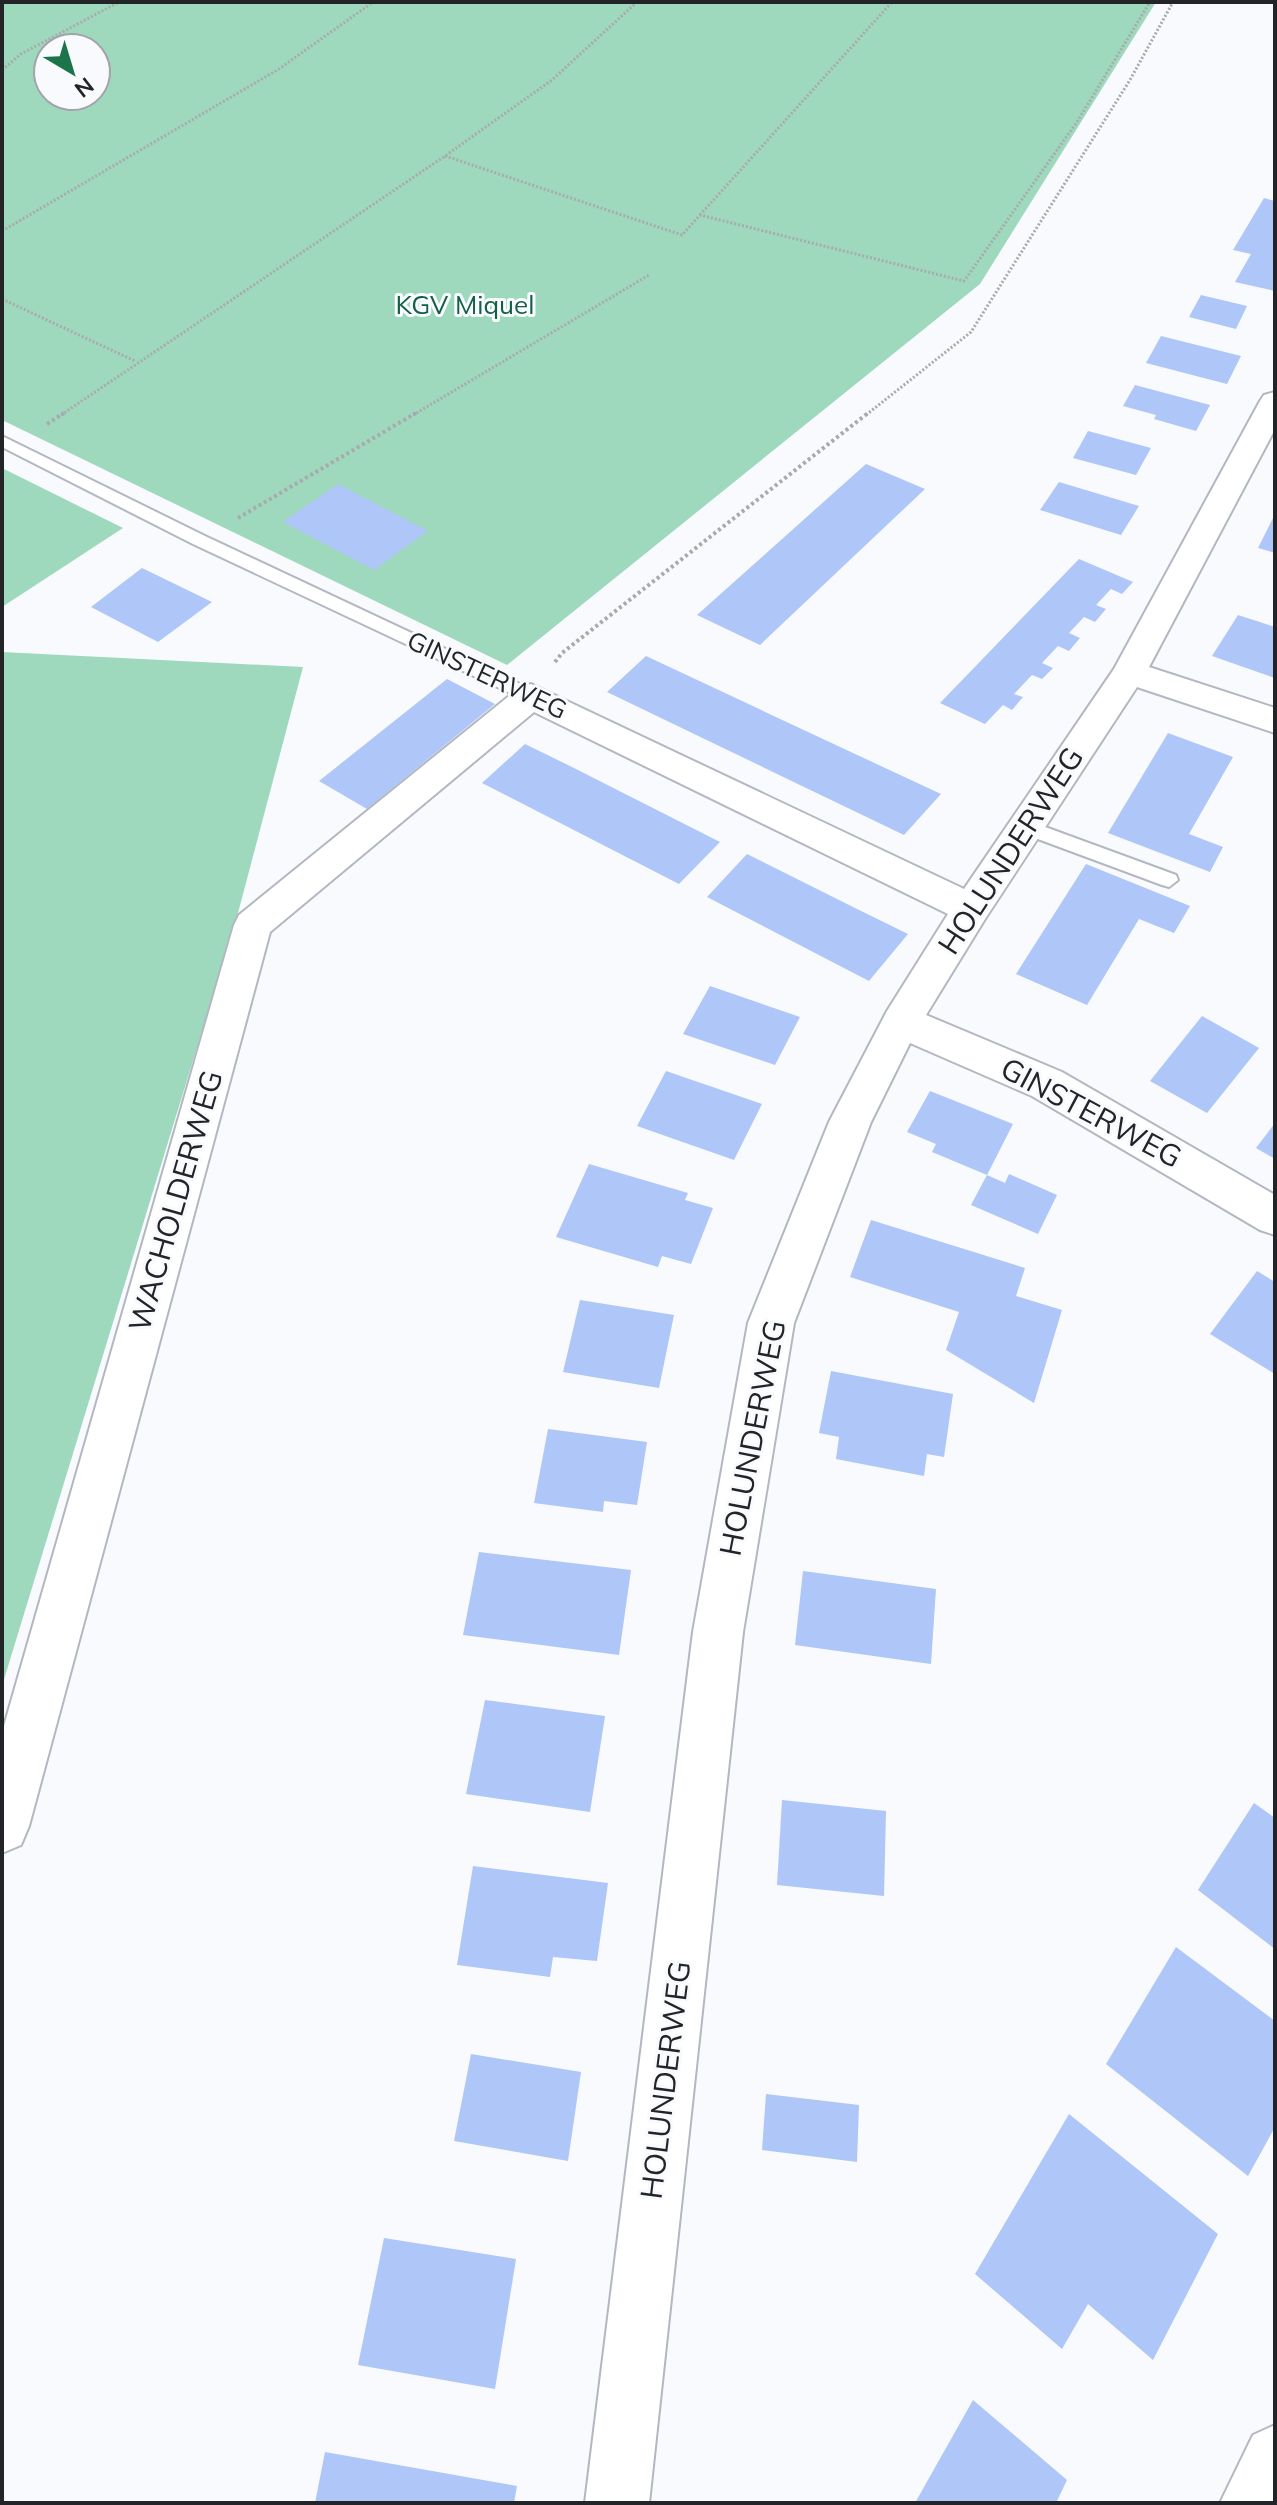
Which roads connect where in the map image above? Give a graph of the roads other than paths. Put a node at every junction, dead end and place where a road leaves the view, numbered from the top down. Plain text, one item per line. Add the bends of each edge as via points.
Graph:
1 (1275, 401) edge
2 (7, 444) edge
3 (1129, 672) junction
4 (531, 696) junction
5 (1275, 721) edge
6 (1026, 827) junction
7 (1169, 880) dead end
8 (971, 909) junction
9 (901, 1022) junction
10 (1275, 1217) edge
11 (2, 1826) edge
12 (1275, 2457) edge
13 (617, 2503) edge
14 (1252, 2503) edge

1 - 3 street, HOLUNDERWEG
2 - 4 lane, GINSTERWEG
3 - 5 street
3 - 6 street, HOLUNDERWEG
4 - 8 street, GINSTERWEG
4 - 11 street, WACHOLDERWEG via 253,925
6 - 7 lane
6 - 8 street, HOLUNDERWEG
8 - 9 street, HOLUNDERWEG
9 - 10 street, GINSTERWEG via 1047,1084
9 - 13 street, HOLUNDERWEG via 850,1122 771,1323 718,1632
12 - 14 street

